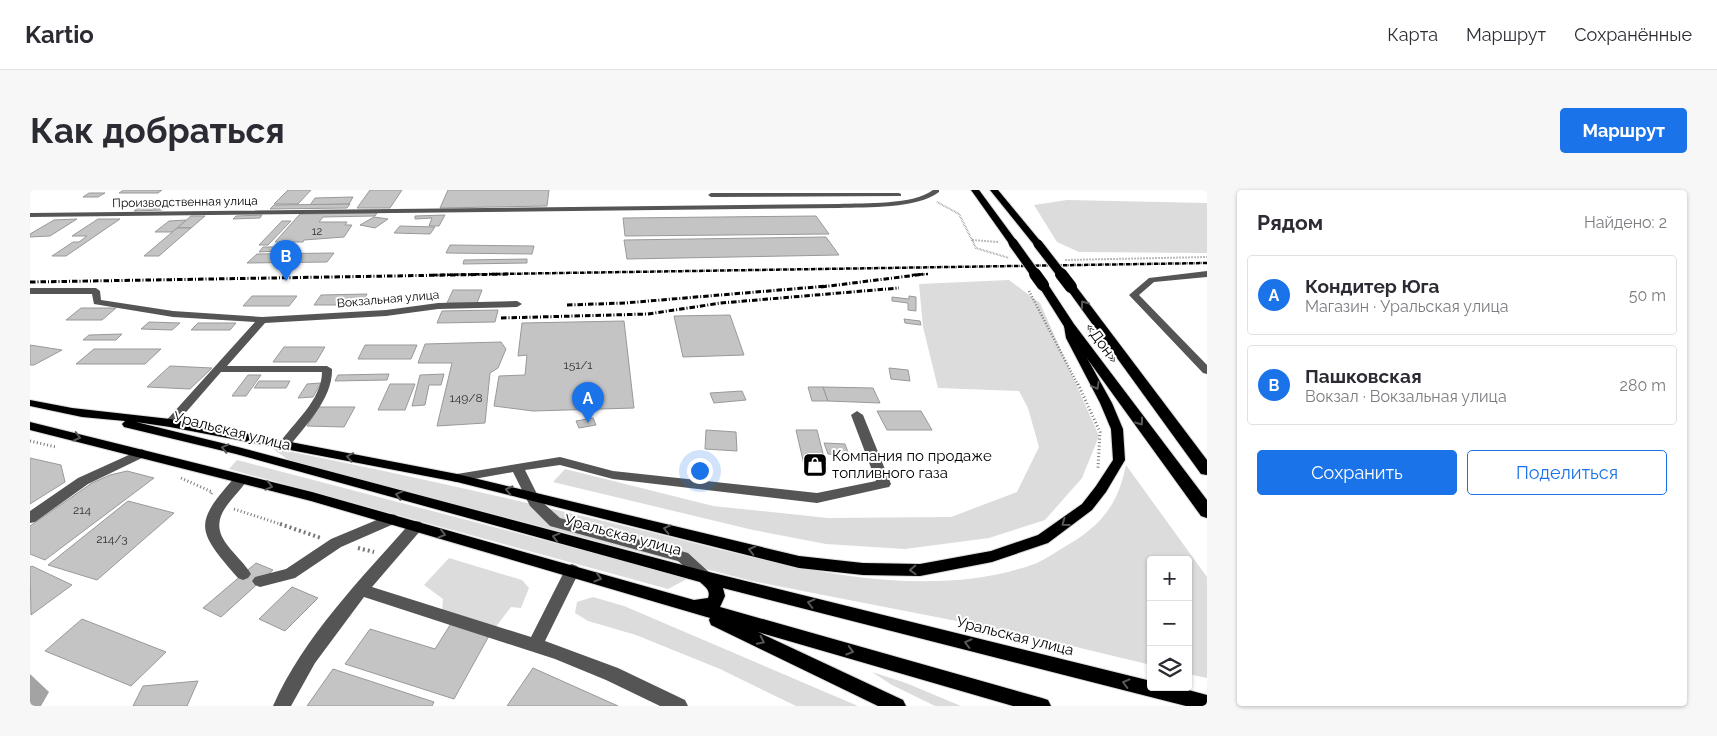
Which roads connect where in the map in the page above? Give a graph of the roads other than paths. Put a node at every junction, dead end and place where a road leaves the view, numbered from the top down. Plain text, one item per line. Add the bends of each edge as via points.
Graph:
1 (936, 190) edge
2 (975, 190) edge
3 (994, 190) edge
4 (802, 192) edge
5 (711, 195) dead end
6 (900, 195) edge
7 (30, 216) edge
8 (1207, 274) edge
9 (30, 291) edge
10 (517, 304) dead end
11 (262, 320) junction
12 (1069, 326) junction
13 (217, 370) junction
14 (1207, 371) edge
15 (30, 403) edge
16 (73, 410) junction
17 (857, 415) dead end
18 (170, 423) junction
19 (31, 427) edge
20 (286, 444) junction
21 (142, 453) junction
22 (517, 467) junction
23 (1207, 470) edge
24 (457, 478) junction
25 (241, 480) junction
26 (531, 496) junction
27 (1207, 512) edge
28 (30, 518) edge
29 (390, 519) junction
30 (416, 526) junction
31 (572, 570) junction
32 (243, 574) dead end
33 (705, 577) junction
34 (260, 581) dead end
35 (362, 590) junction
36 (686, 605) junction
37 (535, 645) junction
38 (1207, 703) edge
39 (282, 706) edge
40 (679, 706) edge
41 (897, 706) edge
42 (1042, 706) edge

1 - 6 street, Производственная улица via 926,196
2 - 12 highway, «Дон», bridge
23 -> 3 highway, «Дон», bridge via 1071,287
4 - 5 street
4 - 6 street
6 - 7 street, Производственная улица via 879,204 829,206
8 - 14 street via 1152,280 1134,295
9 - 11 street, Вокзальная улица via 96,290 97,302 174,314
10 - 11 street, Вокзальная улица via 438,306 386,313
11 - 13 street
12 -> 26 main road via 1071,338 1117,429 1119,460 1086,507 1043,539 1018,549 920,570 830,566 799,562
12 -> 27 highway, «Дон»
13 - 18 street
13 - 20 street via 327,369 328,376 320,397
15 - 16 main road, Уральская улица
16 - 18 main road
33 -> 16 main road, Уральская улица via 257,456
17 - 22 street via 884,484 817,498 613,474 560,461
18 - 20 main road
19 -> 21 main road
24 -> 20 main road
21 - 25 main road
21 - 28 street via 83,481
22 - 24 street
22 - 26 street
26 -> 24 main road
25 -> 29 main road
25 - 32 street via 218,505 210,529 220,549
26 - 33 street via 555,522 683,557
29 - 30 main road
29 - 34 street via 336,543 290,574
30 -> 31 main road
30 - 35 street
31 -> 36 main road
31 - 37 street
33 - 36 main road via 718,592 714,604
38 -> 33 main road, Уральская улица
35 - 37 street
35 - 39 street via 305,664
36 -> 41 main road
36 -> 42 main road
37 - 40 street via 577,659

